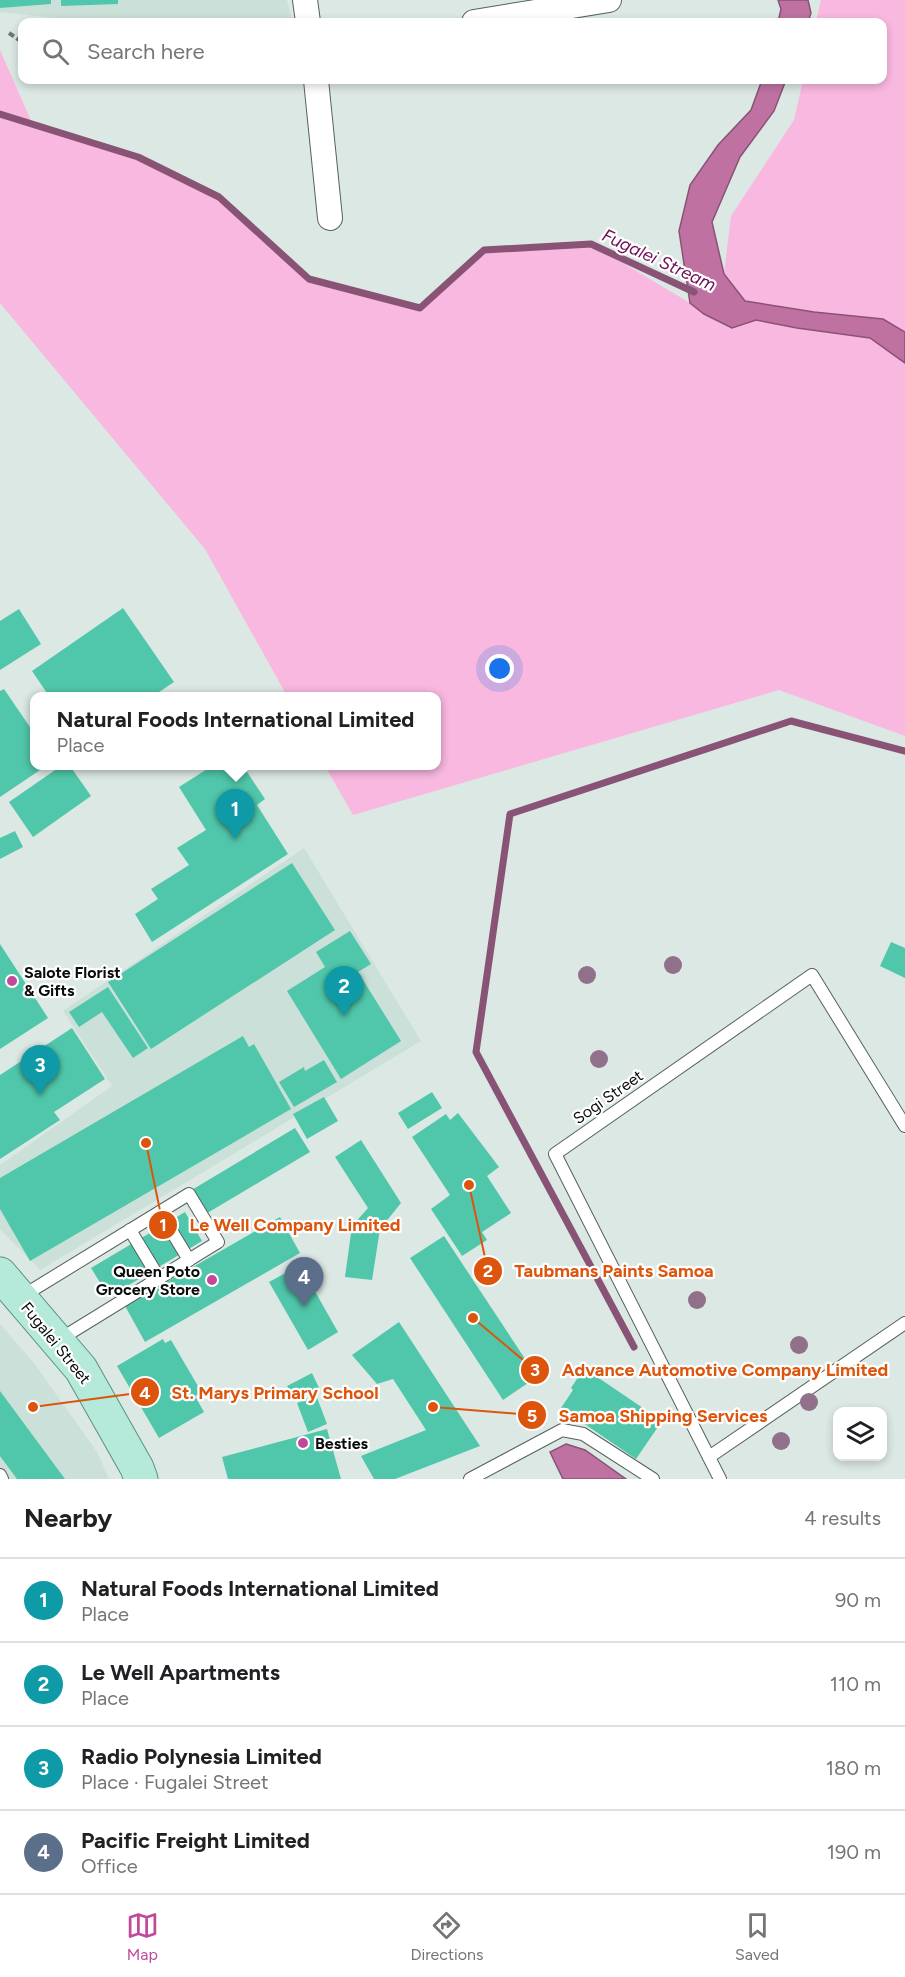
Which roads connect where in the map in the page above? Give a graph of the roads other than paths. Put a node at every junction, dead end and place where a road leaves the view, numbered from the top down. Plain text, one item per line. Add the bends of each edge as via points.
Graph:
1 (305, 0) edge
2 (609, 0) edge
3 (308, 18) edge
4 (499, 18) edge
5 (316, 84) edge
6 (330, 218) dead end
7 (905, 1126) edge
8 (160, 1212) junction
9 (130, 1230) junction
10 (189, 1260) junction
11 (159, 1278) junction
12 (10, 1286) edge
13 (905, 1323) edge
14 (57, 1341) junction
15 (709, 1456) junction
16 (141, 1479) edge
17 (470, 1479) edge
18 (653, 1479) edge
19 (720, 1479) edge

1 - 3 street
2 - 4 street
5 - 6 street
7 - 15 lane, Sogi Street via 812,975 555,1154
8 - 9 lane
8 - 10 lane
8 - 10 lane via 189,1194 218,1242
9 - 11 lane
9 - 12 lane
10 - 11 lane
11 - 14 lane
12 - 14 main road, Fugalei Street
13 - 15 lane
14 - 16 main road, Fugalei Street via 99,1398
15 - 19 lane, Sogi Street
17 - 18 lane via 562,1430 583,1434

